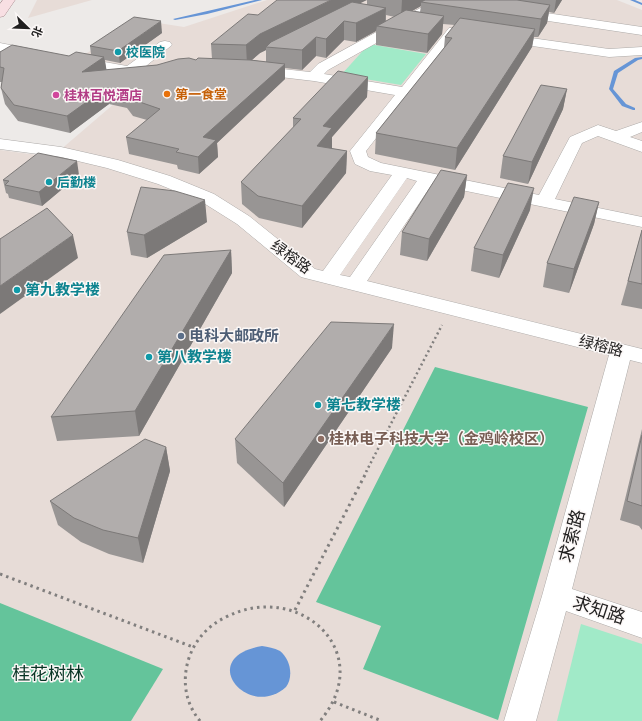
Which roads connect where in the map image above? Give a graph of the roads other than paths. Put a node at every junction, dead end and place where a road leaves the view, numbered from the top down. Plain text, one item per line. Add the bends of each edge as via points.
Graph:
1 (9, 0) edge
2 (446, 2) edge
3 (508, 12) edge
4 (0, 13) edge
5 (379, 20) edge
6 (402, 23) junction
7 (424, 26) edge
8 (454, 31) edge
9 (642, 31) edge
10 (491, 36) edge
11 (165, 45) dead end
12 (0, 47) edge
13 (642, 51) edge
14 (46, 55) edge
15 (266, 57) edge
16 (61, 58) edge
17 (159, 70) edge
18 (130, 71) junction
19 (314, 77) junction
20 (405, 92) junction
21 (642, 127) edge
22 (615, 137) junction
23 (0, 144) edge
24 (642, 147) edge
25 (402, 173) junction
26 (427, 178) junction
27 (544, 202) junction
28 (642, 222) edge
29 (329, 278) junction
30 (354, 284) junction
31 (631, 354) edge
32 (556, 596) junction
33 (642, 625) edge
34 (520, 721) edge

1 - 4 main road
2 - 6 street
3 - 9 street
5 - 6 street
6 - 7 street
6 - 19 street via 323,67
8 - 20 street
10 - 13 street via 609,53 626,54
11 - 18 street
12 - 14 street
15 - 19 street via 247,70
16 - 18 street
17 - 18 street
19 - 20 street
20 - 25 street via 358,151 361,160 376,167
21 - 22 street
22 - 24 street
22 - 27 street via 598,130 576,140
23 - 29 street, 绿榕路 via 61,152 170,182 208,198 243,220 308,273
25 - 26 street
25 - 29 street
26 - 27 street
26 - 30 street
27 - 28 street
29 - 30 street, 绿榕路
30 - 31 street, 绿榕路
31 - 32 street, 求索路
32 - 33 street, 求知路
32 - 34 street, 求索路

